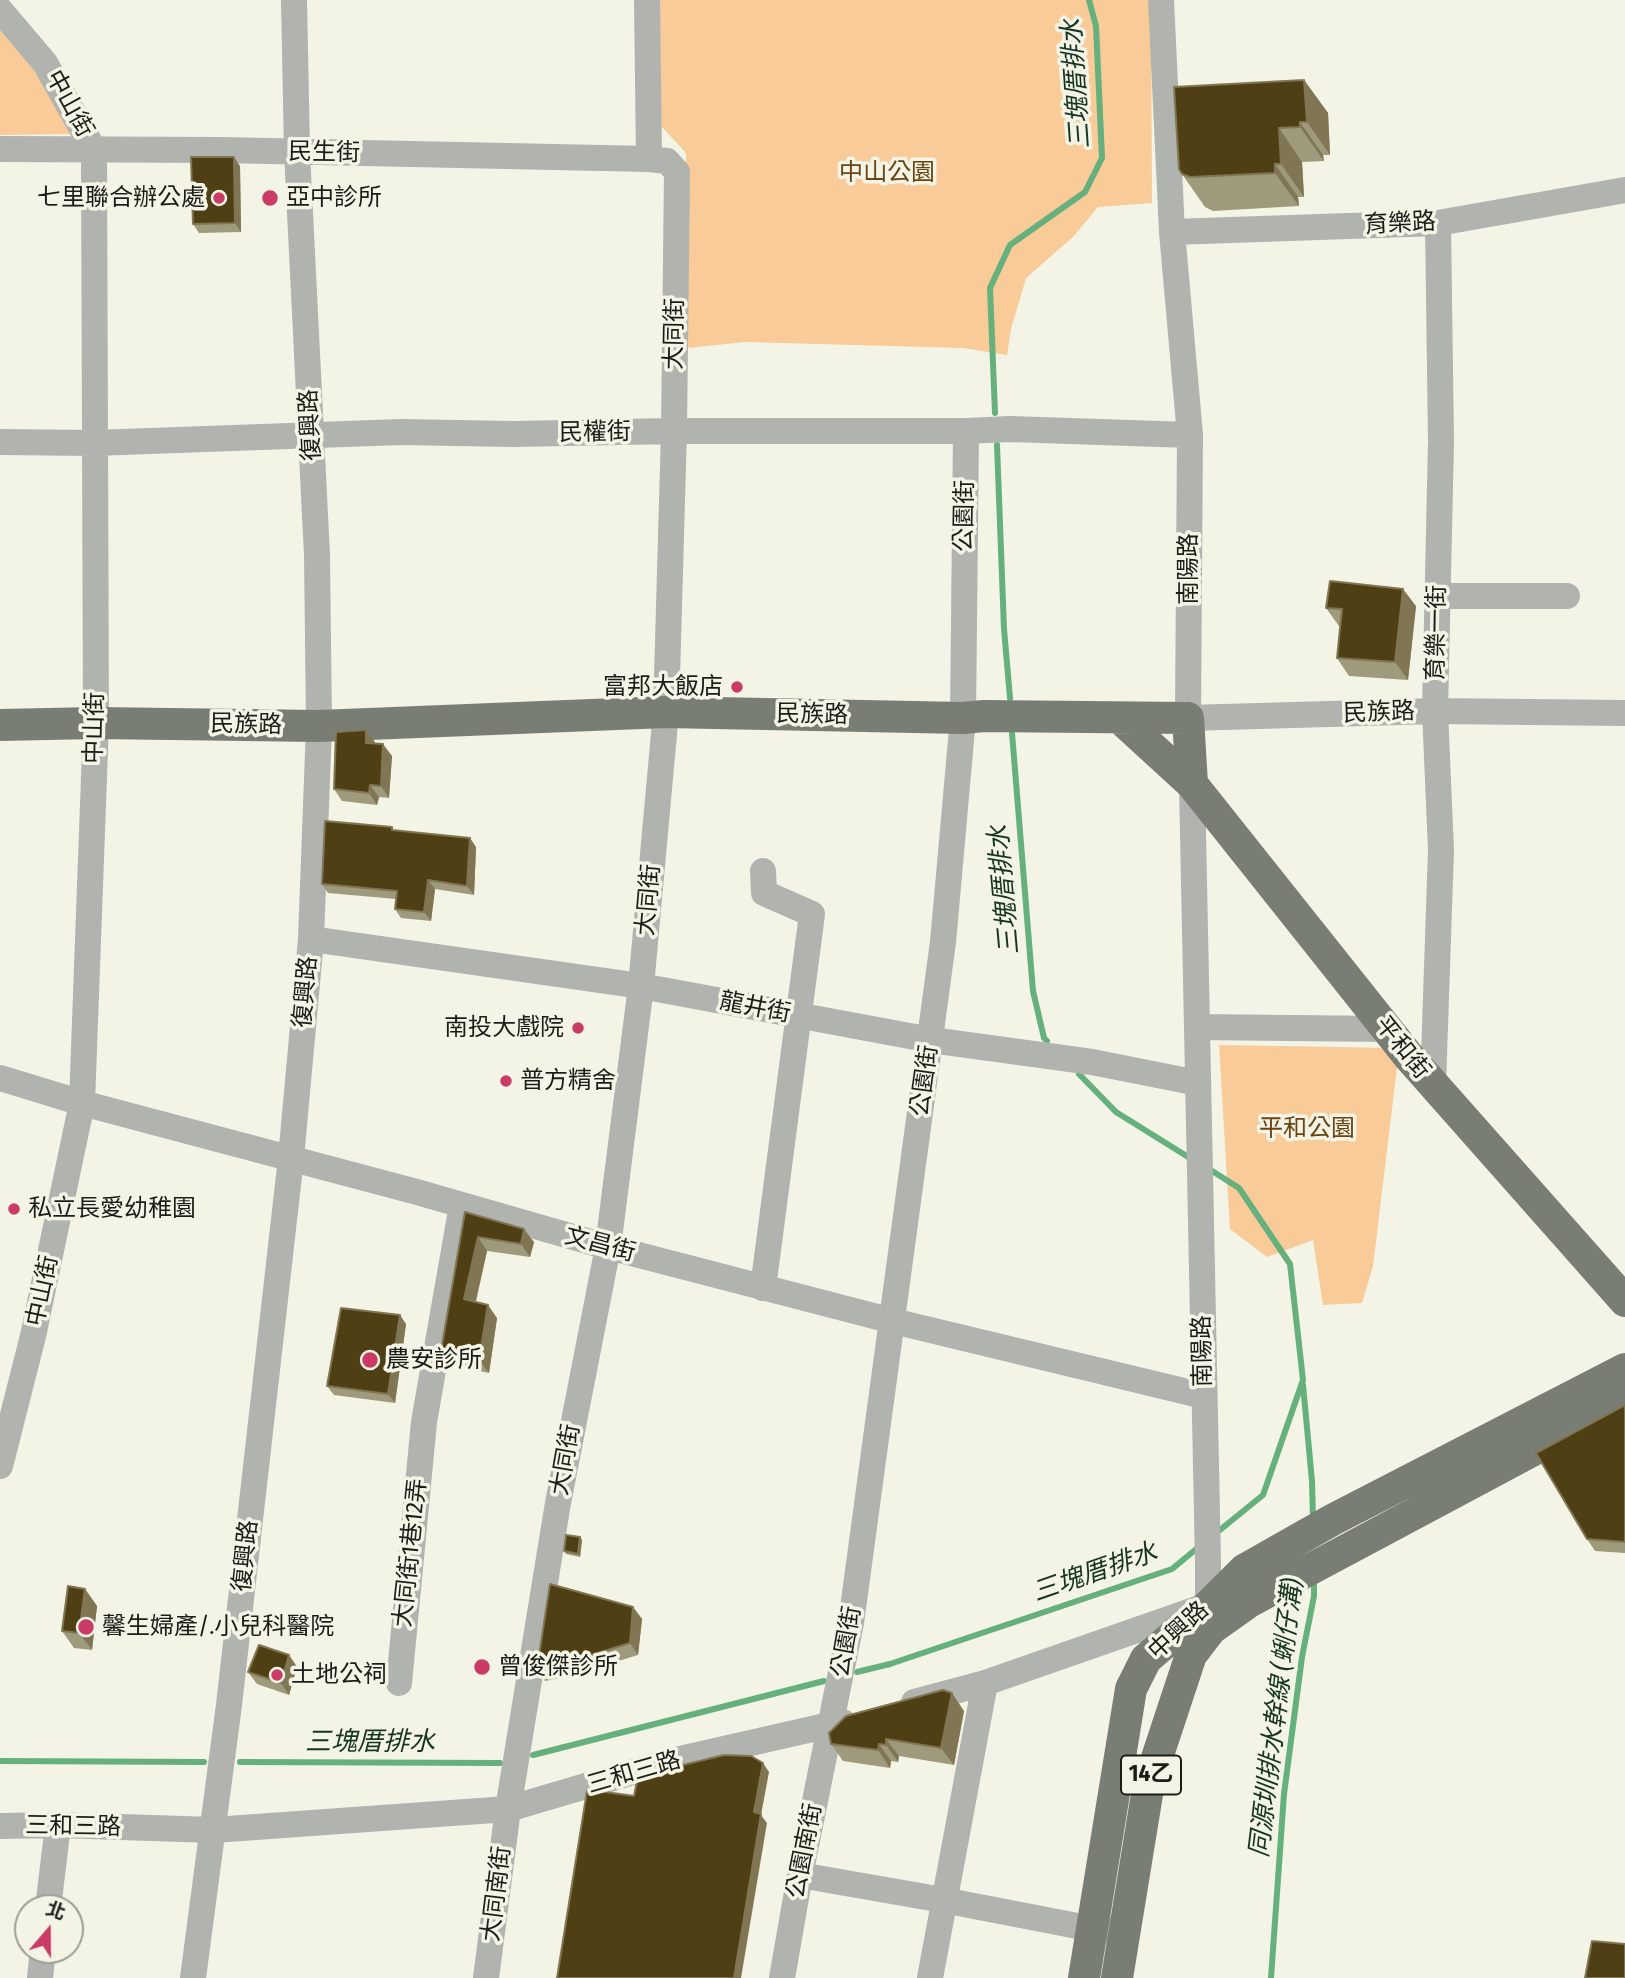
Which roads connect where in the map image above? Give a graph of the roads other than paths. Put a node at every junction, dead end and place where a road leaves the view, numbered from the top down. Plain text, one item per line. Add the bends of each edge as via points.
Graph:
1 (294, 0) edge
2 (647, 0) edge
3 (1161, 0) edge
4 (0, 10) edge
5 (0, 149) edge
6 (94, 150) junction
7 (297, 152) junction
8 (649, 159) junction
9 (1625, 190) edge
10 (1438, 223) junction
11 (1172, 232) junction
12 (674, 431) junction
13 (966, 432) junction
14 (1190, 435) junction
15 (311, 436) junction
16 (0, 442) edge
17 (94, 443) junction
18 (1438, 596) junction
19 (1567, 596) dead end
20 (1435, 711) junction
21 (666, 712) junction
22 (1625, 713) edge
23 (963, 718) junction
24 (1188, 718) junction
25 (1121, 719) junction
26 (96, 723) junction
27 (0, 725) edge
28 (319, 726) junction
29 (1192, 784) junction
30 (762, 871) dead end
31 (311, 939) junction
32 (641, 986) junction
33 (800, 1016) junction
34 (1197, 1027) junction
35 (1387, 1029) junction
36 (930, 1040) junction
37 (0, 1078) edge
38 (1198, 1083) junction
39 (1433, 1085) junction
40 (82, 1102) junction
41 (291, 1157) junction
42 (462, 1205) junction
43 (608, 1247) junction
44 (764, 1288) junction
45 (1625, 1301) edge
46 (892, 1321) junction
47 (1625, 1369) edge
48 (1204, 1396) junction
49 (1625, 1401) edge
50 (0, 1466) edge
51 (1250, 1602) junction
52 (1208, 1605) junction
53 (1191, 1655) junction
54 (985, 1682) junction
55 (399, 1684) dead end
56 (895, 1707) edge
57 (869, 1715) edge
58 (831, 1725) junction
59 (1116, 1776) junction
60 (1149, 1782) junction
61 (508, 1809) junction
62 (58, 1825) junction
63 (0, 1826) edge
64 (214, 1830) junction
65 (800, 1875) junction
66 (50, 1894) edge
67 (943, 1900) junction
68 (1093, 1929) junction
69 (1126, 1930) junction
70 (194, 1978) edge
71 (486, 1978) edge
72 (782, 1978) edge
73 (930, 1978) edge
74 (1084, 1978) edge
75 (1117, 1978) edge

1 - 7 street, 復興路
2 - 8 street
3 - 11 street, 南陽路
4 - 6 street, 中山街 via 45,63
5 - 6 street, 民生街
6 - 7 street, 民生街
6 - 17 street, 中山街
7 - 8 street, 民生街
7 - 15 street, 復興路
8 - 12 street, 大同街 via 667,161 677,172
9 - 10 street, 育樂路
10 - 11 street, 育樂路
10 - 18 street, 育樂一街
11 - 14 street, 南陽路
12 - 13 street, 民權街
12 - 15 street, 民權街
12 - 21 street, 大同街
13 - 14 street, 民權街 via 1010,429
13 - 23 street, 公園街
14 - 24 street, 南陽路
15 - 17 street, 民權街
15 - 28 street, 復興路
16 - 17 street, 民權街
17 - 26 street, 中山街
18 - 19 street
18 - 20 street, 育樂一街
20 - 22 street, 民族路
20 - 24 street, 民族路
20 - 39 street, 育樂一街 via 1441,850
21 - 23 main road, 民族路
21 - 28 main road, 民族路
21 - 32 street, 大同街
23 - 25 main road, 民族路
23 - 36 street, 公園街
24 - 25 main road, 民族路
24 - 29 main road, 南陽路
25 - 29 main road, 平和街
26 - 27 main road, 民族路
26 - 28 main road, 民族路
26 - 40 street, 中山街
28 - 31 street, 復興路
29 - 34 street, 南陽路
29 - 35 main road, 平和街
30 - 33 street via 764,893 812,914
31 - 32 street, 龍井街
31 - 41 street, 復興路
32 - 33 street, 龍井街
32 - 43 street, 大同街
33 - 36 street, 龍井街
33 - 44 street
34 - 35 street
34 - 38 street, 南陽路
35 - 39 main road, 平和街
36 - 38 street, 龍井街 via 1091,1062
36 - 46 street, 公園街
37 - 40 street, 文昌街
38 - 48 street, 南陽路
39 - 45 main road, 平和街
40 - 41 street, 文昌街
40 - 50 street, 中山街 via 33,1336
41 - 42 street, 文昌街
41 - 64 street, 復興路
42 - 43 street, 文昌街
42 - 55 street, 大同街1巷12弄 via 424,1422
43 - 44 street, 文昌街
43 - 61 street, 大同街 via 558,1503
44 - 46 street, 文昌街
46 - 48 street, 文昌街
46 - 58 street, 公園街 via 852,1623
47 - 52 main road, 中興路 / 14乙 via 1244,1570
48 - 52 street, 南陽路
49 - 51 main road, 中興路 / 14乙
51 - 52 street
51 - 53 main road, 中興路 / 14乙 via 1211,1629
52 - 53 street
52 - 54 street
52 - 59 main road, 中興路 / 14乙 via 1146,1659 1131,1689
53 - 60 main road, 中興路 / 14乙
54 - 56 street
54 - 67 street
57 - 58 street, 三和三路
58 - 61 street, 三和三路 via 667,1762
58 - 65 street, 公園南街
59 - 60 main road
59 - 68 main road, 中興路 / 14乙
60 - 69 main road, 中興路 / 14乙
61 - 64 street, 三和三路
61 - 71 street, 大同南街
62 - 63 street, 三和三路
62 - 64 street, 三和三路
62 - 66 street
64 - 70 street, 復興路
65 - 67 street
65 - 72 street, 公園南街
67 - 68 street
67 - 73 street
68 - 69 street
68 - 74 main road, 中興路 / 14乙
69 - 75 main road, 中興路 / 14乙

